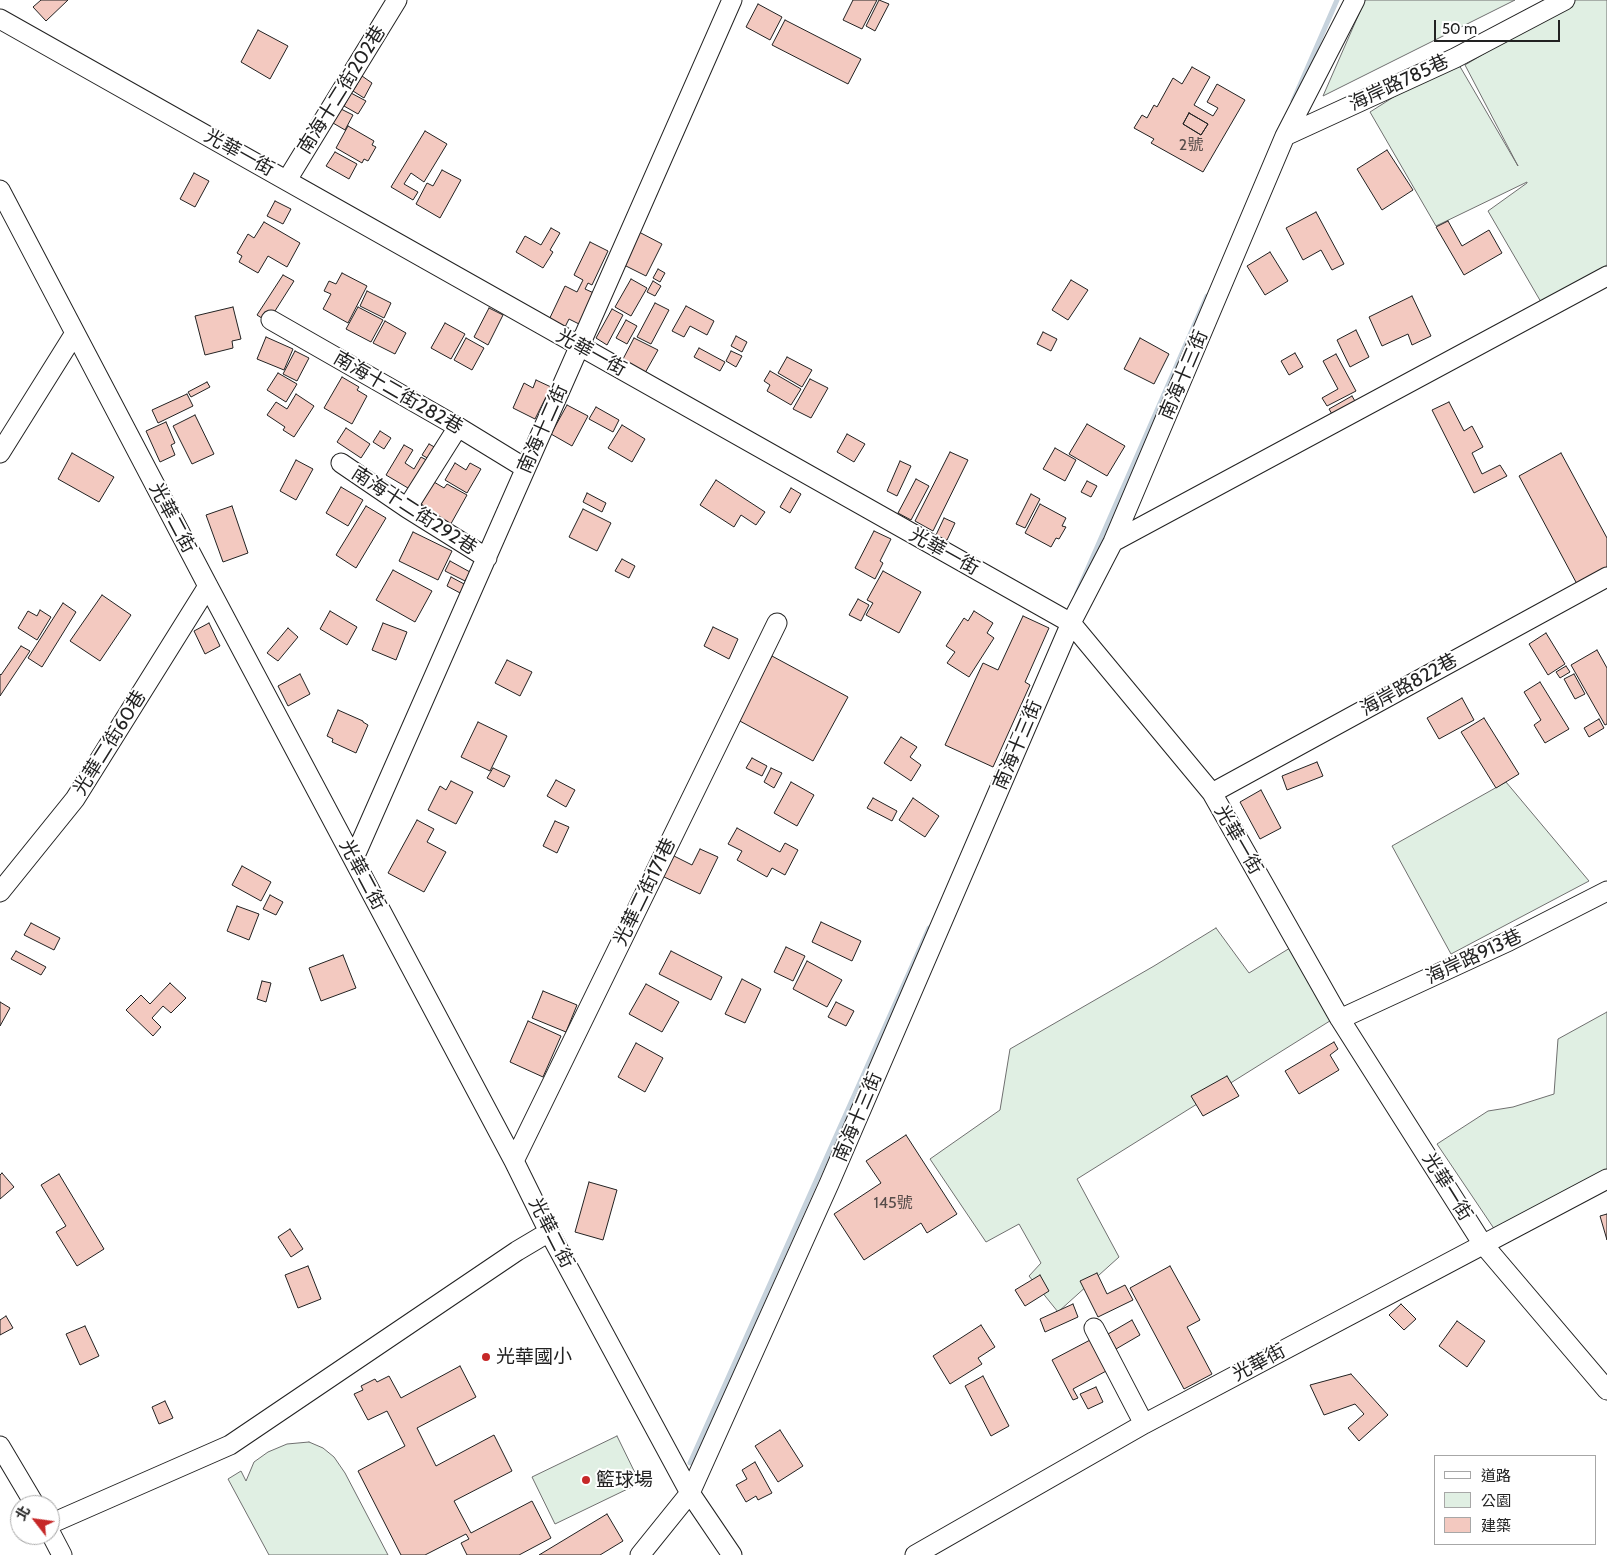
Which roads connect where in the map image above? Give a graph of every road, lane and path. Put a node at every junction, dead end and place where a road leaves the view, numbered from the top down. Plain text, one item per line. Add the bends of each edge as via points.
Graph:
1 (398, 0) edge
2 (732, 0) edge
3 (1355, 0) edge
4 (1565, 0) edge
5 (0, 19) edge
6 (1286, 136) junction
7 (287, 180) junction
8 (0, 190) edge
9 (1607, 276) edge
10 (271, 320) dead end
11 (75, 333) junction
12 (580, 347) junction
13 (458, 427) junction
14 (0, 453) edge
15 (341, 463) dead end
16 (525, 468) junction
17 (407, 508) junction
18 (1113, 542) junction
19 (487, 558) junction
20 (1607, 577) edge
21 (208, 586) junction
22 (777, 623) dead end
23 (1071, 623) junction
24 (1212, 793) junction
25 (354, 858) junction
26 (1607, 891) edge
27 (0, 892) edge
28 (1340, 1019) junction
29 (514, 1161) junction
30 (1607, 1179) edge
31 (549, 1232) junction
32 (1482, 1243) junction
33 (1094, 1328) dead end
34 (1607, 1390) edge
35 (1144, 1424) junction
36 (0, 1446) edge
37 (690, 1494) junction
38 (28, 1495) edge
39 (60, 1520) edge
40 (640, 1555) edge
41 (732, 1555) edge
42 (915, 1555) edge

1 - 7 street, 南海十二街202巷
2 - 12 street, 南海十二街
3 - 6 street, 南海十三街
4 - 6 street, 海岸路785巷 via 1455,58
5 - 7 street, 光華一街
6 - 18 street, 南海十三街
7 - 12 street, 光華一街
8 - 11 street, 光華二街
9 - 18 street
10 - 13 street, 南海十二街282巷
11 - 14 street
11 - 21 street, 光華二街
12 - 16 street, 南海十二街
12 - 23 street, 光華一街
13 - 16 street, 南海十二街282巷
13 - 17 street
15 - 17 street, 南海十二街292巷
16 - 19 street, 南海十二街
17 - 19 street, 南海十二街292巷
18 - 23 street, 南海十三街
19 - 25 street, 南海十二街
20 - 24 street, 海岸路822巷
21 - 25 street, 光華二街
21 - 27 street, 光華二街60巷 via 75,800
22 - 29 street, 光華二街171巷
23 - 24 street, 光華一街
23 - 37 street, 南海十三街 via 829,1184
24 - 28 street, 光華一街
25 - 29 street, 光華二街
26 - 28 street, 海岸路913巷 via 1509,941
28 - 32 street, 光華一街
29 - 31 street, 光華二街
30 - 32 street, 光華街
31 - 37 street, 光華二街
31 - 39 street via 230,1445
32 - 34 street, 光華一街
32 - 35 street, 光華街
33 - 35 street
35 - 42 street, 光華街
36 - 38 street
37 - 40 street, 南海十三街
37 - 41 street, 光華二街

